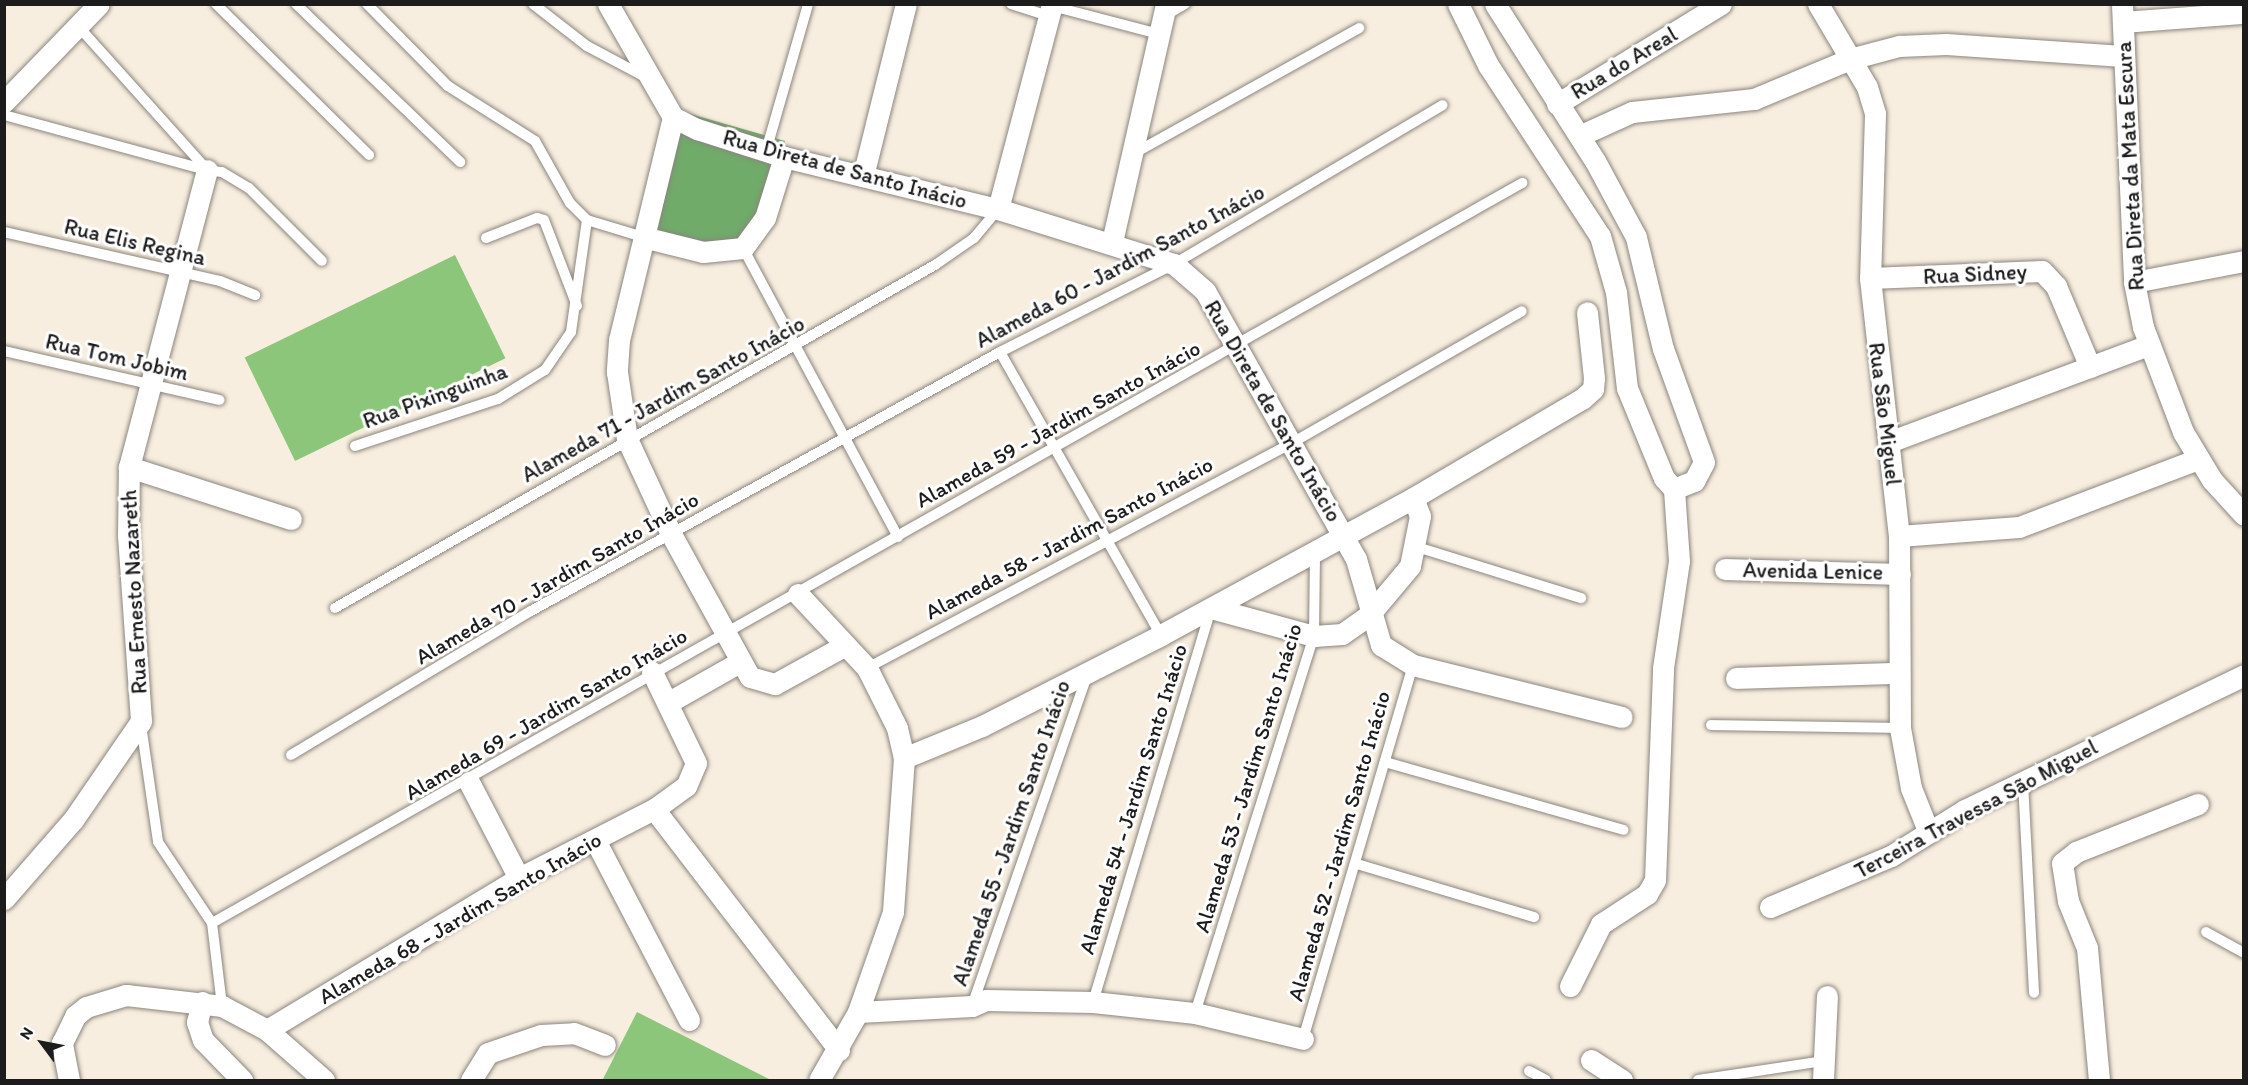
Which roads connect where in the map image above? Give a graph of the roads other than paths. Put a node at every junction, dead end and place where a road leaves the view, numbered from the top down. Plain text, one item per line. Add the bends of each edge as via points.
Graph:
1 (99, 4) edge
2 (216, 4) edge
3 (296, 4) edge
4 (367, 4) edge
5 (533, 4) edge
6 (906, 4) edge
7 (1011, 4) edge
8 (1185, 4) edge
9 (1458, 4) edge
10 (1495, 4) edge
11 (1721, 4) edge
12 (1818, 4) edge
13 (808, 5) edge
14 (611, 6) edge
15 (1051, 9) edge
16 (1696, 11) edge
17 (2122, 13) edge
18 (2244, 13) edge
19 (1162, 18) edge
20 (78, 26) junction
21 (1359, 28) dead end
22 (2123, 56) junction
23 (1850, 59) junction
24 (649, 79) junction
25 (4, 102) edge
26 (1557, 104) junction
27 (1443, 105) dead end
28 (4, 115) edge
29 (673, 117) junction
30 (1579, 136) junction
31 (775, 154) junction
32 (369, 155) dead end
33 (1130, 156) junction
34 (460, 162) dead end
35 (207, 170) junction
36 (863, 176) junction
37 (1522, 183) dead end
38 (998, 209) junction
39 (587, 220) junction
40 (4, 232) edge
41 (643, 237) junction
42 (486, 238) dead end
43 (1112, 242) junction
44 (743, 248) junction
45 (322, 261) dead end
46 (2244, 261) edge
47 (1174, 264) junction
48 (179, 272) junction
49 (1870, 278) junction
50 (2134, 282) junction
51 (255, 295) dead end
52 (577, 306) junction
53 (1522, 311) dead end
54 (1587, 312) dead end
55 (2149, 345) junction
56 (1237, 346) junction
57 (795, 349) junction
58 (4, 351) edge
59 (1000, 352) junction
60 (2090, 367) junction
61 (149, 384) junction
62 (220, 400) dead end
63 (627, 439) junction
64 (844, 439) junction
65 (1889, 442) junction
66 (1290, 444) junction
67 (355, 446) dead end
68 (1052, 448) junction
69 (2198, 459) junction
70 (129, 467) junction
71 (1674, 489) junction
72 (1413, 498) junction
73 (2240, 505) edge
74 (291, 519) dead end
75 (671, 534) junction
76 (1344, 536) junction
77 (1899, 536) junction
78 (898, 537) junction
79 (1105, 540) junction
80 (1417, 547) junction
81 (1315, 552) junction
82 (1725, 569) dead end
83 (1900, 574) junction
84 (798, 594) junction
85 (1581, 598) dead end
86 (335, 608) dead end
87 (1211, 608) junction
88 (1369, 615) junction
89 (724, 634) junction
90 (1161, 635) junction
91 (1314, 636) junction
92 (842, 647) junction
93 (738, 663) junction
94 (1413, 664) junction
95 (867, 668) junction
96 (652, 672) junction
97 (1088, 672) junction
98 (1897, 673) junction
99 (2244, 675) edge
100 (1736, 678) dead end
101 (669, 702) junction
102 (1622, 717) dead end
103 (141, 721) junction
104 (1711, 725) dead end
105 (1900, 728) junction
106 (291, 755) dead end
107 (904, 758) junction
108 (1385, 762) junction
109 (469, 782) junction
110 (2022, 782) junction
111 (2198, 804) dead end
112 (654, 809) junction
113 (1623, 830) dead end
114 (1929, 833) junction
115 (595, 840) junction
116 (1357, 864) junction
117 (519, 878) junction
118 (4, 899) edge
119 (1770, 907) dead end
120 (1534, 917) dead end
121 (212, 923) junction
122 (2206, 932) dead end
123 (2243, 952) edge
124 (1570, 986) dead end
125 (2034, 993) dead end
126 (1827, 996) dead end
127 (1093, 1002) junction
128 (212, 1004) junction
129 (972, 1006) junction
130 (858, 1012) junction
131 (1195, 1013) junction
132 (689, 1020) dead end
133 (267, 1030) junction
134 (1303, 1039) joint
135 (605, 1045) dead end
136 (839, 1050) junction
137 (1591, 1060) dead end
138 (1529, 1071) dead end
139 (1823, 1071) edge
140 (69, 1080) edge
141 (242, 1080) edge
142 (324, 1080) edge
143 (471, 1080) edge
144 (819, 1080) edge
145 (1546, 1080) edge
146 (1622, 1080) edge
147 (1698, 1080) edge
148 (2099, 1080) edge

1 - 20 street
2 - 32 lane
3 - 34 lane
4 - 39 lane via 448,86 535,141 564,193
5 - 24 lane via 602,57
6 - 36 street
7 - 15 lane
8 - 19 lane
9 - 71 street via 1488,65 1600,236 1617,292 1627,388 1664,478
10 - 26 street
11 - 16 street, Rua do Areal
12 - 23 street, Rua São Miguel
13 - 31 lane
14 - 24 street
15 - 19 lane
15 - 38 street
16 - 26 street, Rua do Areal
17 - 18 street
17 - 22 street, Rua Direta da Mata Escura
19 - 33 street
20 - 25 street
20 - 35 lane
21 - 33 lane
22 - 23 street via 1924,43
22 - 50 street, Rua Direta da Mata Escura
23 - 30 street via 1754,99 1632,112
23 - 49 street, Rua São Miguel via 1867,87 1875,114
24 - 29 street
26 - 30 street
27 - 47 lane, Alameda 60 - Jardim Santo Inácio
28 - 35 lane
29 - 31 street, Rua Direta de Santo Inácio
29 - 41 street
30 - 71 street via 1643,255 1663,349 1704,462 1694,482
31 - 36 street, Rua Direta de Santo Inácio
31 - 44 street via 765,218
33 - 43 street
35 - 45 lane via 222,172 249,188
35 - 48 street, Rua Ernesto Nazareth
36 - 38 street, Rua Direta de Santo Inácio
37 - 56 lane, Alameda 59 - Jardim Santo Inácio
38 - 43 street, Rua Direta de Santo Inácio
38 - 57 lane, Alameda 71 - Jardim Santo Inácio via 974,238 935,266
39 - 41 lane
39 - 52 lane, Rua Pixinguinha
40 - 48 lane, Rua Elis Regina
41 - 44 street via 703,252
41 - 63 street via 619,340 617,372
42 - 52 lane via 537,218 544,220
43 - 47 street, Rua Direta de Santo Inácio
44 - 57 lane
46 - 50 street
47 - 56 street, Rua Direta de Santo Inácio via 1204,291
47 - 59 lane, Alameda 60 - Jardim Santo Inácio
48 - 51 lane, Rua Elis Regina
48 - 61 street, Rua Ernesto Nazareth
49 - 60 street, Rua Sidney via 2042,270 2056,285
49 - 65 street, Rua São Miguel
50 - 55 street, Rua Direta da Mata Escura
52 - 67 lane, Rua Pixinguinha via 560,353 526,383 498,399
53 - 66 lane, Alameda 58 - Jardim Santo Inácio
54 - 72 street via 1594,378 1588,394
55 - 60 street
55 - 69 street, Rua Direta da Mata Escura
56 - 66 street, Rua Direta de Santo Inácio
56 - 68 lane, Alameda 59 - Jardim Santo Inácio
57 - 63 lane, Alameda 71 - Jardim Santo Inácio
57 - 64 lane
58 - 61 lane, Rua Tom Jobim
59 - 64 lane, Alameda 60 - Jardim Santo Inácio
59 - 68 lane
60 - 65 street
61 - 62 lane, Rua Tom Jobim
61 - 70 street, Rua Ernesto Nazareth
63 - 75 street
63 - 86 lane, Alameda 71 - Jardim Santo Inácio
64 - 75 lane, Alameda 70 - Jardim Santo Inácio
64 - 78 lane
65 - 77 street, Rua São Miguel
66 - 76 street, Rua Direta de Santo Inácio
66 - 79 lane, Alameda 58 - Jardim Santo Inácio
68 - 78 lane, Alameda 59 - Jardim Santo Inácio
68 - 79 lane
69 - 73 street, Rua Direta da Mata Escura
69 - 77 street via 2019,527
70 - 74 street
70 - 103 street, Rua Ernesto Nazareth via 128,536
71 - 124 street via 1678,573 1663,668 1655,880 1647,894 1601,924
72 - 76 street
72 - 80 street via 1420,516
75 - 89 street
75 - 106 lane, Alameda 70 - Jardim Santo Inácio
76 - 81 street, Rua Direta de Santo Inácio
76 - 88 street via 1364,576
77 - 83 street, Rua São Miguel
78 - 84 lane, Alameda 69 - Jardim Santo Inácio
79 - 90 lane
79 - 95 lane, Alameda 58 - Jardim Santo Inácio
80 - 85 lane
80 - 88 street via 1410,566
81 - 87 street, Rua Direta de Santo Inácio
81 - 91 lane, Alameda 53 - Jardim Santo Inácio
82 - 83 street, Avenida Lenice
83 - 98 street, Rua São Miguel
84 - 89 lane, Alameda 69 - Jardim Santo Inácio
84 - 92 street
87 - 90 street, Rua Direta de Santo Inácio
87 - 91 street
87 - 127 lane, Alameda 54 - Jardim Santo Inácio
88 - 91 street via 1342,634
88 - 94 street via 1382,645
89 - 93 street
89 - 96 lane, Alameda 69 - Jardim Santo Inácio
90 - 97 street, Rua Direta de Santo Inácio
91 - 131 lane, Alameda 53 - Jardim Santo Inácio
92 - 93 street via 775,684 759,683
92 - 95 street
93 - 101 street
94 - 102 street
94 - 108 lane, Alameda 52 - Jardim Santo Inácio
95 - 107 street via 897,728
96 - 101 street, Alameda 68 - Jardim Santo Inácio
96 - 109 lane, Alameda 69 - Jardim Santo Inácio
97 - 107 street, Rua Direta de Santo Inácio via 982,726
97 - 129 lane, Alameda 55 - Jardim Santo Inácio
98 - 100 street
98 - 105 street, Rua São Miguel
99 - 110 street, Terceira Travessa São Miguel
101 - 112 street, Alameda 68 - Jardim Santo Inácio via 696,763 686,786
103 - 118 street via 73,820
103 - 121 lane, Rua Ernesto Nazareth via 158,842
104 - 105 lane
105 - 114 street, Rua São Miguel via 1911,788
107 - 130 street via 893,912
108 - 113 lane
108 - 116 lane, Alameda 52 - Jardim Santo Inácio
109 - 117 street
109 - 121 lane, Alameda 69 - Jardim Santo Inácio
110 - 114 street, Terceira Travessa São Miguel
110 - 125 lane
111 - 148 street via 2076,852 2062,863 2068,901 2087,948
112 - 115 street, Alameda 68 - Jardim Santo Inácio
112 - 136 street
114 - 119 street, Terceira Travessa São Miguel via 1891,856
115 - 117 street, Alameda 68 - Jardim Santo Inácio
115 - 132 street
116 - 120 lane
116 - 134 lane, Alameda 52 - Jardim Santo Inácio
117 - 133 street, Alameda 68 - Jardim Santo Inácio
121 - 128 lane
122 - 123 lane
126 - 139 street
127 - 129 street via 995,1000
127 - 131 street
128 - 133 street
128 - 140 street via 126,995 86,1007 75,1016 63,1043
128 - 141 street via 197,1022 203,1040
129 - 130 street
130 - 136 street
131 - 134 street
133 - 142 street
135 - 143 street via 574,1034 541,1035 488,1053
136 - 144 street
137 - 146 street
138 - 145 lane
139 - 147 lane

